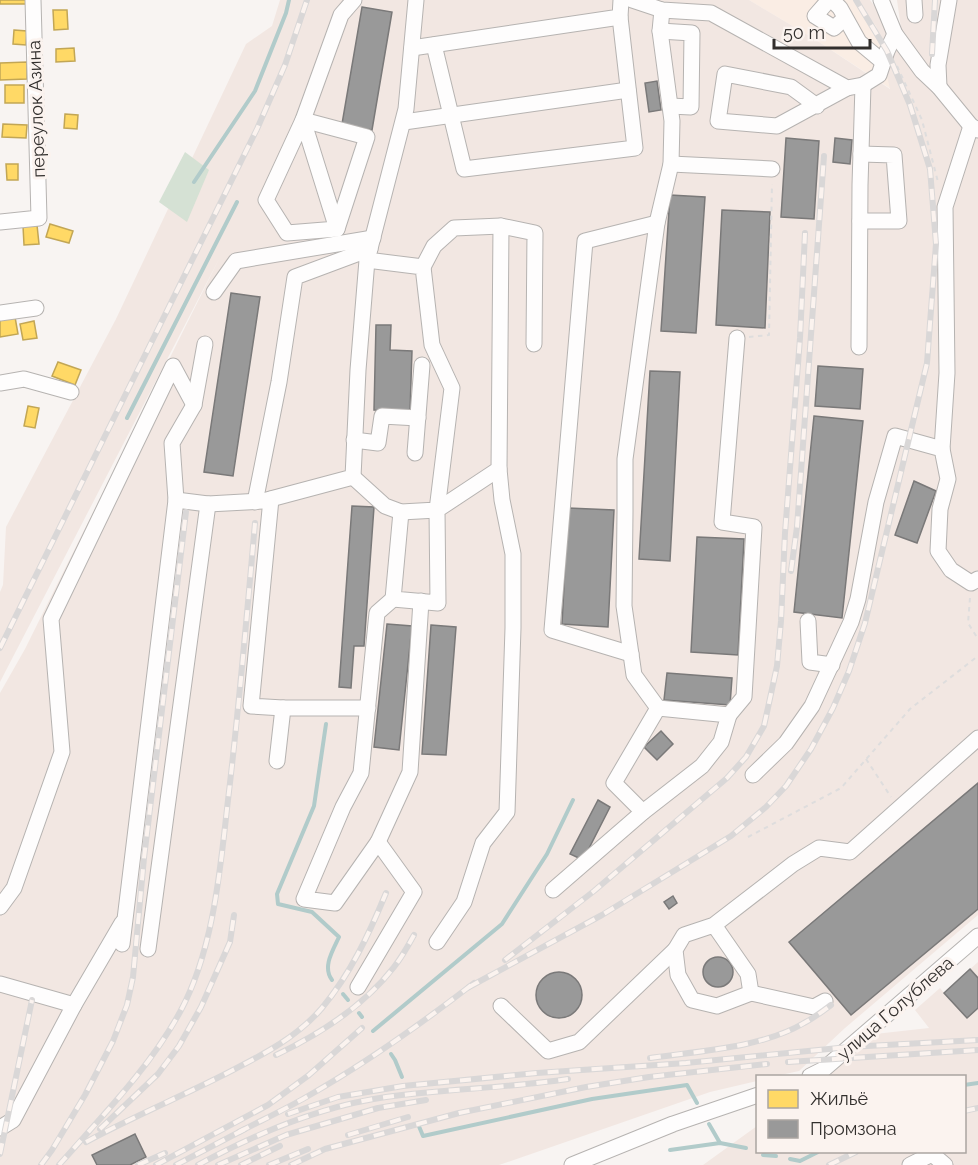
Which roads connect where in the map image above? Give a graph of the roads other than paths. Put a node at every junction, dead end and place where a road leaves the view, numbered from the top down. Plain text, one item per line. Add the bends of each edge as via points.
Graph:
1 (33, 0) edge
2 (354, 0) edge
3 (416, 0) edge
4 (621, 0) edge
5 (632, 0) edge
6 (831, 0) edge
7 (881, 0) edge
8 (949, 0) edge
9 (662, 10) junction
10 (620, 17) junction
11 (845, 18) junction
12 (660, 31) junction
13 (892, 41) junction
14 (434, 45) junction
15 (412, 48) junction
16 (883, 62) junction
17 (863, 85) junction
18 (939, 87) junction
19 (847, 88) junction
20 (628, 90) junction
21 (817, 105) junction
22 (670, 106) junction
23 (451, 116) junction
24 (303, 120) junction
25 (404, 122) junction
26 (974, 128) edge
27 (861, 154) junction
28 (671, 164) junction
29 (772, 169) road end
30 (860, 221) junction
31 (0, 222) edge
32 (657, 223) junction
33 (501, 226) junction
34 (337, 229) junction
35 (370, 249) junction
36 (423, 267) junction
37 (214, 292) dead end
38 (36, 308) dead end
39 (0, 313) edge
40 (737, 338) road end
41 (205, 344) dead end
42 (534, 345) dead end
43 (859, 347) dead end
44 (422, 365) dead end
45 (0, 382) edge
46 (71, 393) dead end
47 (194, 405) junction
48 (418, 418) junction
49 (354, 440) junction
50 (942, 449) junction
51 (415, 453) dead end
52 (499, 469) junction
53 (353, 477) junction
54 (271, 499) junction
55 (176, 500) junction
56 (255, 502) junction
57 (208, 504) junction
58 (437, 510) junction
59 (401, 512) junction
60 (974, 581) edge
61 (393, 599) junction
62 (421, 601) junction
63 (808, 621) dead end
64 (631, 654) junction
65 (832, 664) junction
66 (283, 708) junction
67 (368, 708) junction
68 (658, 708) junction
69 (729, 715) junction
70 (978, 738) edge
71 (277, 761) dead end
72 (753, 775) dead end
73 (643, 812) junction
74 (378, 842) junction
75 (553, 890) dead end
76 (0, 908) edge
77 (125, 917) junction
78 (714, 925) junction
79 (978, 936) edge
80 (437, 942) dead end
81 (122, 944) dead end
82 (148, 949) dead end
83 (675, 950) junction
84 (0, 984) edge
85 (358, 987) dead end
86 (751, 993) junction
87 (825, 1001) dead end
88 (74, 1005) junction
89 (501, 1006) dead end
90 (814, 1075) edge
91 (756, 1096) edge
92 (0, 1128) edge
93 (572, 1165) edge
94 (910, 1165) edge
95 (945, 1165) edge

1 - 31 street, переулок Азина via 39,218
2 - 24 street via 341,15
3 - 15 street
4 - 10 street
5 - 9 street
6 - 11 street
6 - 11 street via 815,16 834,28
7 - 13 street
8 - 18 street via 938,65
9 - 12 street
9 - 19 street via 711,13
10 - 14 street
10 - 20 street
11 - 16 street via 859,42
12 - 22 street
12 - 22 street via 692,33 692,107
13 - 16 street
13 - 18 street
14 - 15 street
14 - 23 street
15 - 25 street
16 - 17 street via 879,75
17 - 19 street
17 - 27 street
18 - 26 street
19 - 21 street
20 - 23 street
20 - 23 street via 635,148 464,170
21 - 21 street via 777,126 718,121 725,74 791,87
22 - 28 street
23 - 25 street
24 - 34 street
24 - 34 street via 367,137
24 - 34 street via 266,200 287,232
25 - 35 street
26 - 50 street via 945,207 946,373
27 - 30 street
27 - 30 street via 894,155 898,221
28 - 29 street
28 - 32 street
30 - 43 street
32 - 64 street via 625,459 624,606
32 - 64 street via 585,241 552,630
33 - 36 street via 454,228 434,246
33 - 42 street via 535,233
33 - 52 street
35 - 36 street
35 - 37 street via 236,261
35 - 49 street
35 - 56 street via 295,277
36 - 58 street via 432,345 452,388
38 - 39 street
40 - 69 street via 722,522 754,527 744,697
41 - 47 street
44 - 48 street
45 - 46 street via 24,379
47 - 55 street via 172,443
47 - 76 street via 173,366 51,619 62,752 14,888
48 - 49 street via 382,416 378,443
48 - 51 street
49 - 53 street
50 - 60 street via 948,479 940,509 938,551 951,570
50 - 65 street via 895,436 876,502 858,599
52 - 58 street
52 - 80 street via 513,554 507,812 483,843 464,902
53 - 54 street
53 - 59 street via 385,506
54 - 56 street
54 - 66 street via 251,706
55 - 57 street
55 - 77 street
56 - 57 street
57 - 82 street
58 - 59 street
58 - 62 street via 438,603
59 - 61 street
61 - 62 street
61 - 67 street via 377,613
62 - 74 street via 410,772
63 - 65 street via 810,662
64 - 68 street via 634,675
65 - 72 street via 812,706 786,743
66 - 67 street
66 - 71 street
67 - 74 street via 361,773 304,899 335,903
68 - 69 street
68 - 73 street via 614,783
69 - 73 street via 721,742 702,766
70 - 78 street via 850,852 819,848
73 - 75 street
74 - 85 street via 414,892
77 - 81 street
77 - 88 street
78 - 83 street via 684,935
78 - 86 street via 748,974
79 - 90 street, улица Голублева
83 - 86 street via 678,975 692,1000 717,1006
83 - 89 street via 579,1042 548,1051
84 - 88 street
86 - 87 street via 814,1007
88 - 92 street via 13,1120
91 - 93 street
94 - 95 street via 932,1154

